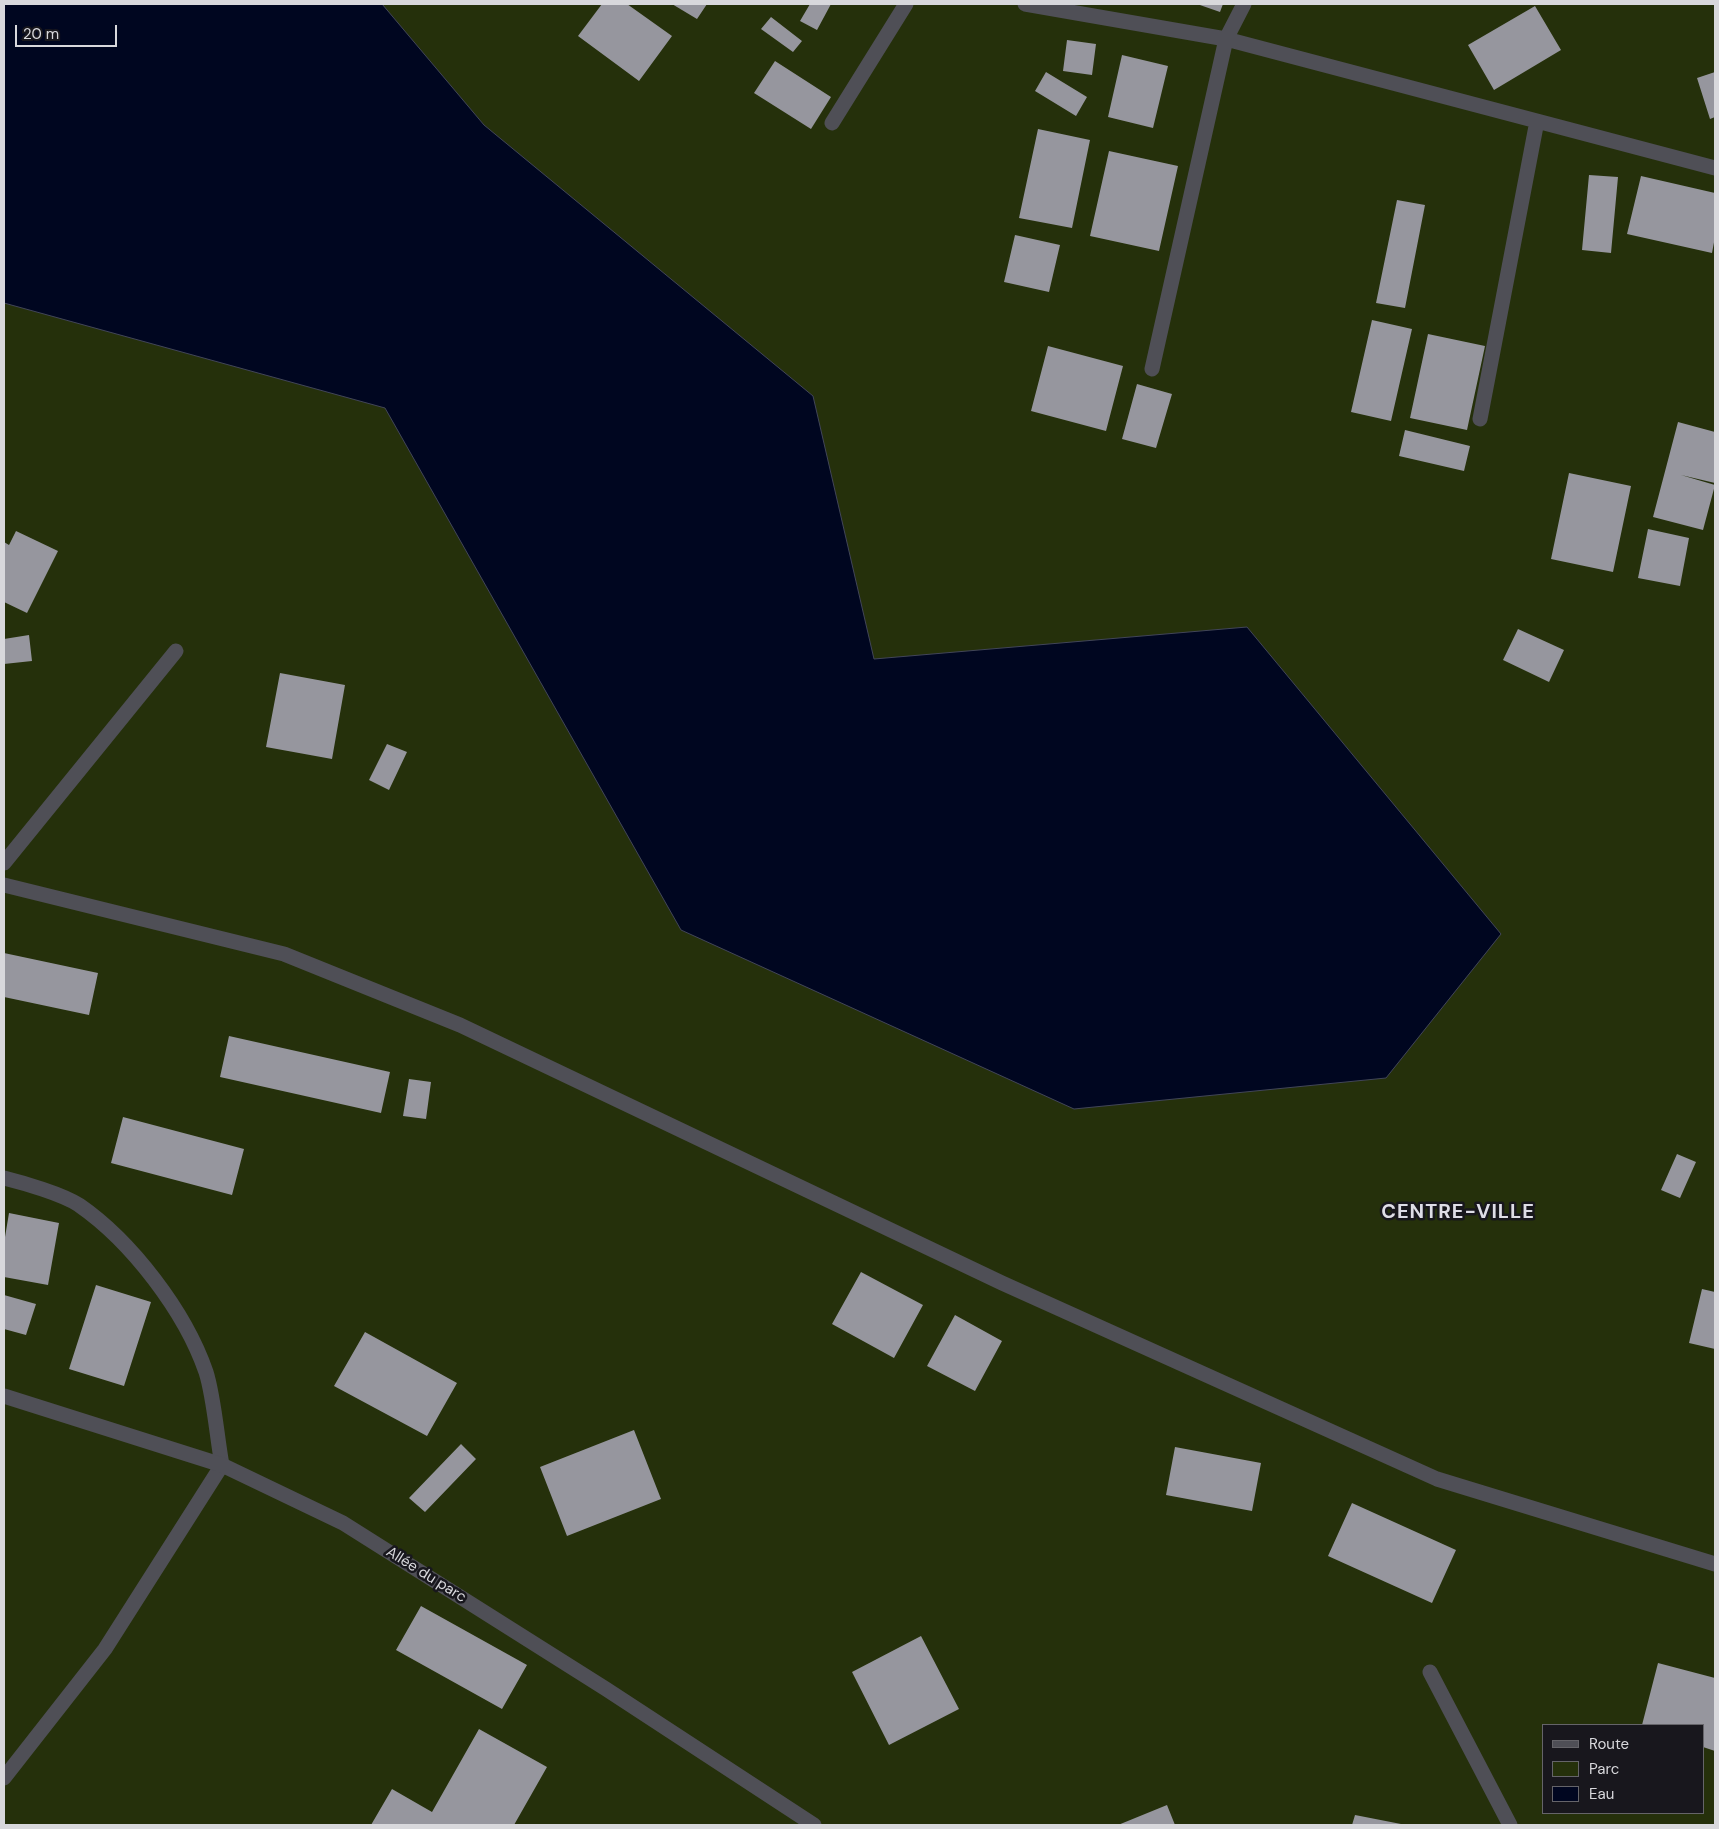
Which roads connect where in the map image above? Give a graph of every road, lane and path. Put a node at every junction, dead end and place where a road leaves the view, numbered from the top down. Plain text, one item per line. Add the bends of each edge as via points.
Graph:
1 (906, 4) edge
2 (1025, 4) edge
3 (1244, 4) edge
4 (1226, 39) junction
5 (1537, 121) junction
6 (832, 123) dead end
7 (1715, 168) edge
8 (1152, 369) dead end
9 (1480, 418) dead end
10 (176, 651) dead end
11 (4, 863) edge
12 (4, 885) edge
13 (4, 1178) edge
14 (4, 1396) edge
15 (222, 1465) junction
16 (1715, 1564) edge
17 (1430, 1672) dead end
18 (4, 1778) edge
19 (814, 1825) edge
20 (1510, 1825) edge

1 - 6 street
2 - 4 street
3 - 4 street
4 - 5 street
4 - 8 street
5 - 7 street
5 - 9 street
10 - 11 street
12 - 16 street via 284,954 460,1025 1002,1282 1437,1479
13 - 15 street via 77,1204 124,1243 180,1315 206,1372
14 - 15 street, Allée du parc
15 - 18 street via 105,1649
15 - 19 street, Allée du parc via 343,1523
17 - 20 street

